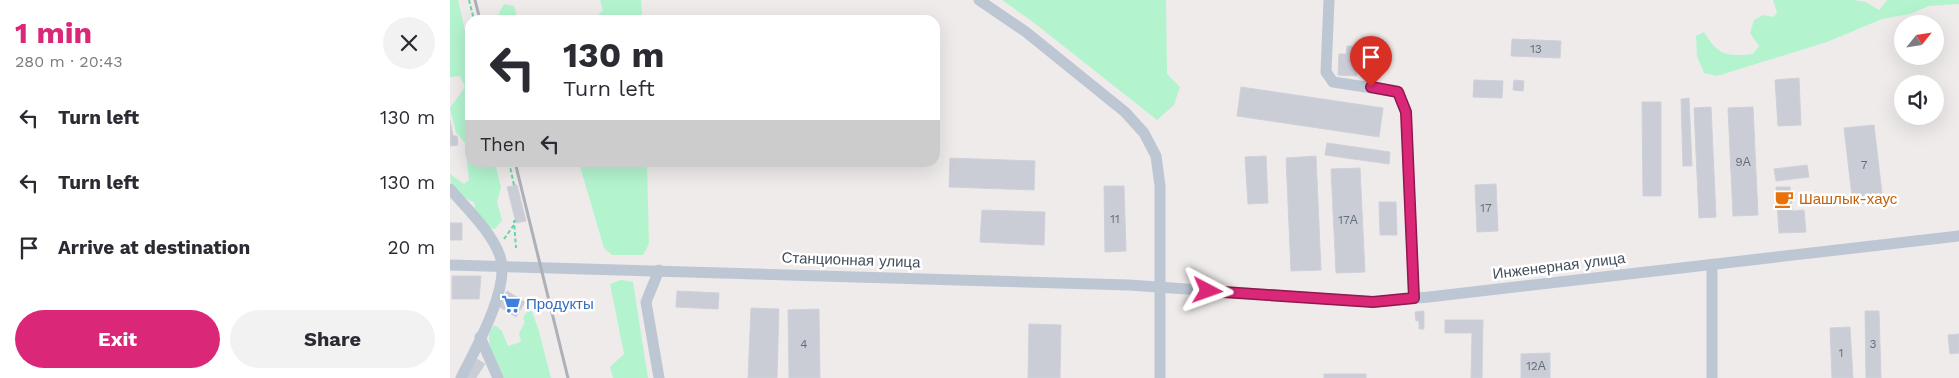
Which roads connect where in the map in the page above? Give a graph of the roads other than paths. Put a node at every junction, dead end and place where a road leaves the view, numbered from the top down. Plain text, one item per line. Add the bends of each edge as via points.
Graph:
1 (979, 0) edge
2 (1329, 0) edge
3 (450, 189) edge
4 (1959, 236) edge
5 (1712, 264) junction
6 (450, 265) edge
7 (502, 267) junction
8 (659, 270) junction
9 (1161, 287) junction
10 (1414, 298) junction
11 (480, 338) junction
12 (461, 378) edge
13 (498, 378) edge
14 (660, 378) edge
15 (1160, 378) edge
16 (1712, 378) edge

1 - 9 street via 1056,56 1125,112 1144,133 1156,156 1160,186
2 - 10 street via 1328,78 1333,82 1398,92 1406,112
3 - 7 street via 497,249
4 - 5 street, Инженерная улица
5 - 10 street, Инженерная улица
5 - 16 street
6 - 7 street, Станционная улица
7 - 8 street, Станционная улица
7 - 11 street via 499,291
8 - 9 street, Станционная улица
8 - 14 street via 646,302
9 - 10 street, Инженерная улица via 1320,300 1373,302
9 - 15 street
11 - 12 street
11 - 13 street

